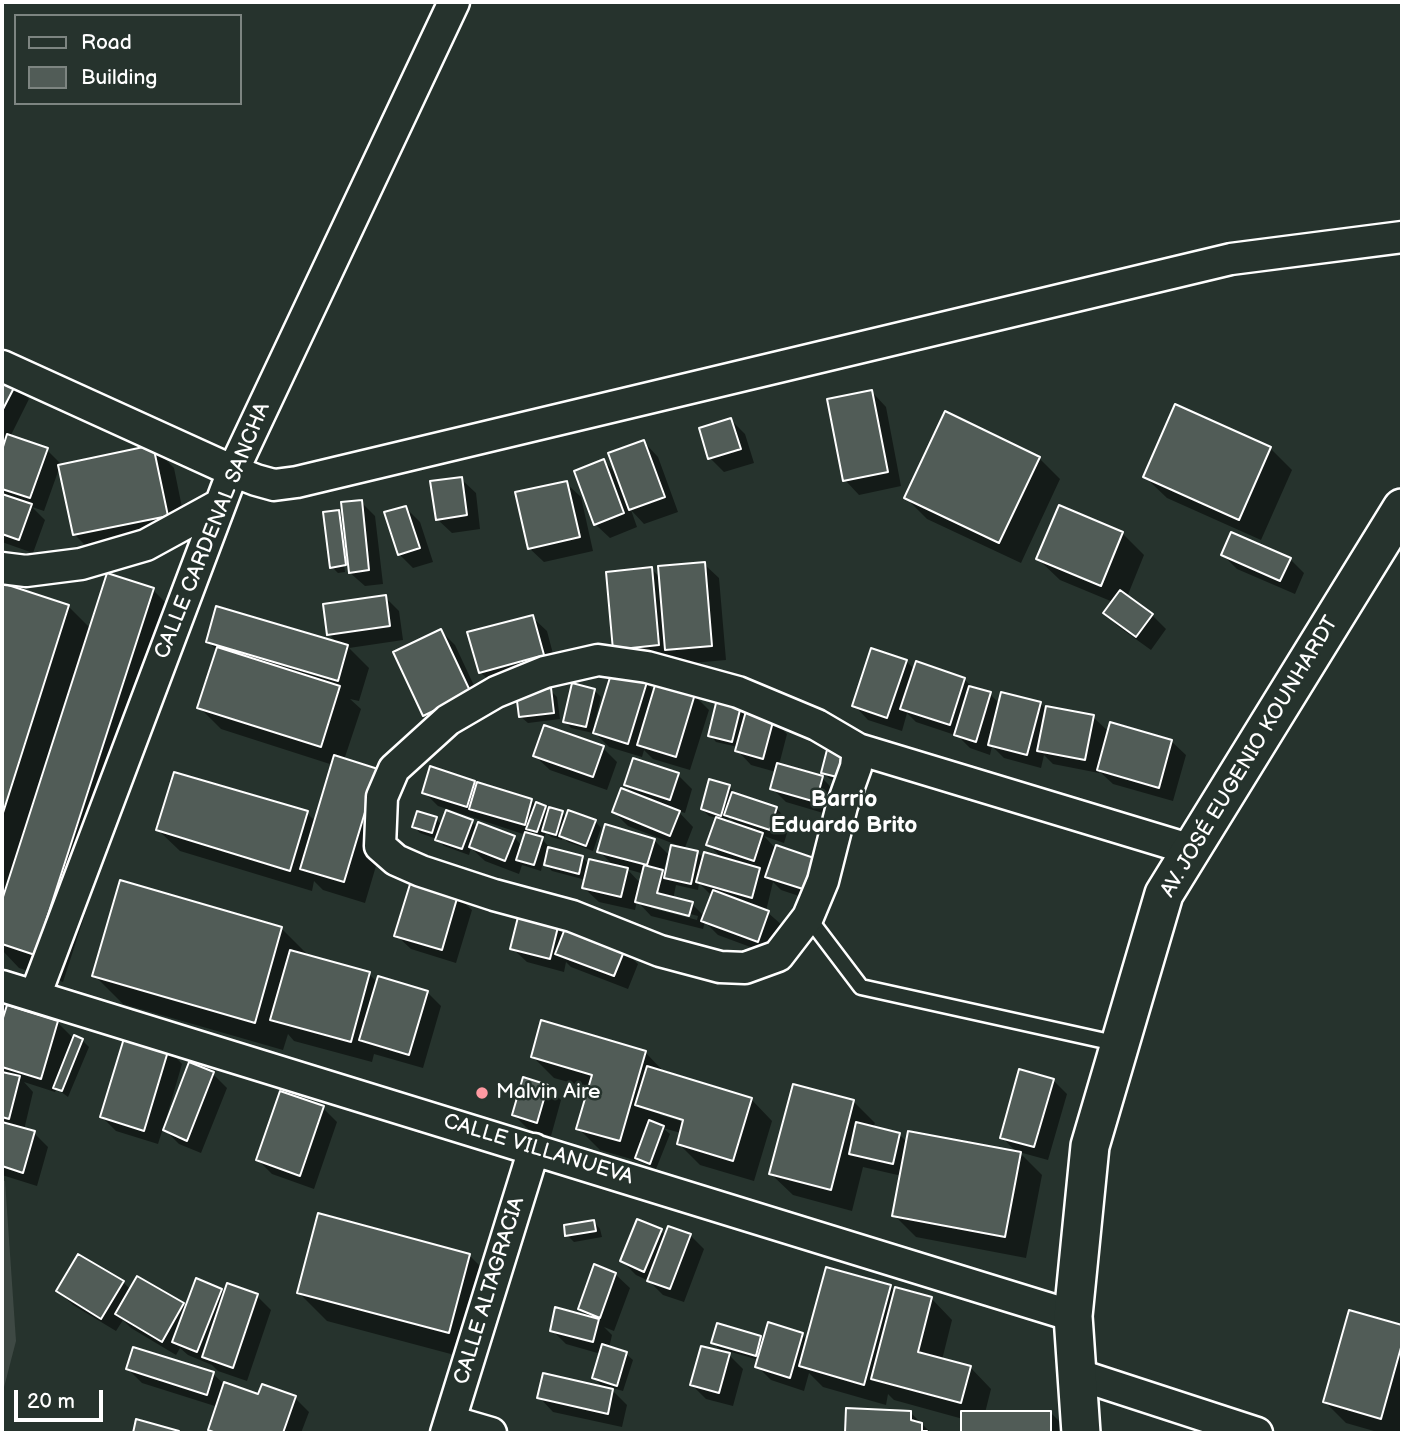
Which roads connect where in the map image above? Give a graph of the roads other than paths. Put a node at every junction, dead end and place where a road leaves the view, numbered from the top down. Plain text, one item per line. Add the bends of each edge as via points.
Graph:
1 (454, 2) edge
2 (1402, 237) edge
3 (2, 366) edge
4 (233, 471) junction
5 (219, 505) junction
6 (1402, 508) edge
7 (2, 568) edge
8 (858, 749) junction
9 (1192, 850) junction
10 (808, 918) junction
11 (2, 986) edge
12 (35, 996) junction
13 (1120, 1045) junction
14 (534, 1149) junction
15 (1073, 1316) junction
16 (1076, 1374) junction
17 (448, 1427) edge
18 (491, 1433) edge
19 (1081, 1433) edge
20 (1257, 1433) edge

1 - 4 street, CALLE CARDENAL SANCHA
2 - 4 street via 1231,259 297,482 274,485
3 - 4 street
4 - 5 street, CALLE CARDENAL SANCHA
5 - 7 street via 146,544 81,564 26,571
5 - 12 street, CALLE CARDENAL SANCHA
6 - 9 street, AV. JOSÉ EUGENIO KOUNHARDT
8 - 9 street
8 - 10 street
8 - 10 street via 817,725 738,692 647,667 598,660 533,677 448,720 394,769 382,797 380,846 396,860 421,872 572,916 660,951 720,967 745,968 778,956
9 - 13 street, AV. JOSÉ EUGENIO KOUNHARDT via 1164,894
10 - 13 lane via 861,987
11 - 12 street, CALLE VILLANUEVA
12 - 14 street, CALLE VILLANUEVA
13 - 15 street, AV. JOSÉ EUGENIO KOUNHARDT via 1090,1146
14 - 15 street, CALLE VILLANUEVA
14 - 17 street, CALLE ALTAGRACIA
15 - 16 street, AV. JOSÉ EUGENIO KOUNHARDT
16 - 19 street, AV. JOSÉ EUGENIO KOUNHARDT
16 - 20 street
17 - 18 street

